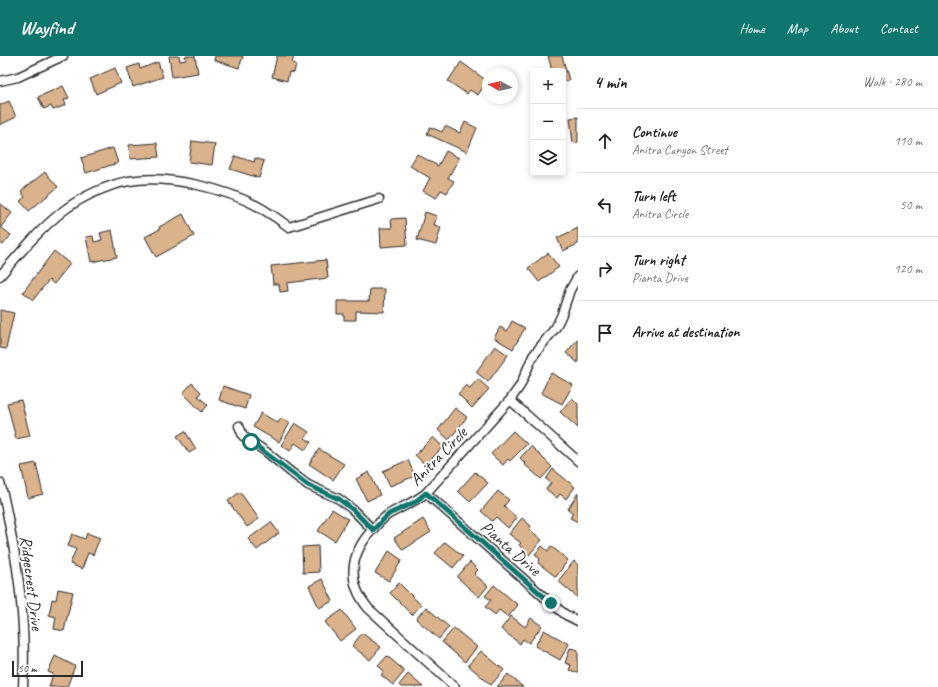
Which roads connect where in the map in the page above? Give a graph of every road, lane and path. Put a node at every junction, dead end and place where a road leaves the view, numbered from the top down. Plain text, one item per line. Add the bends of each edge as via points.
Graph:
1 (63, 56) edge
2 (0, 81) edge
3 (379, 199) dead end
4 (0, 276) edge
5 (578, 276) edge
6 (510, 400) junction
7 (240, 426) dead end
8 (578, 461) edge
9 (0, 483) edge
10 (426, 493) junction
11 (373, 530) junction
12 (578, 621) edge
13 (23, 687) edge
14 (455, 687) edge

1 - 2 street via 18,77
3 - 4 street via 289,226 261,208 224,192 163,179 130,181 97,191 64,210 35,235
5 - 6 street, Anitra Circle via 556,327 533,356 520,386
6 - 8 street
6 - 10 street, Anitra Circle
7 - 11 street via 243,436 308,485 339,499
9 - 13 street, Ridgecrest Drive via 20,591
10 - 11 street, Anitra Circle via 415,502 389,514
10 - 12 street, Pianta Drive via 551,603
11 - 14 street, Anitra Circle via 359,547 353,567 360,598

